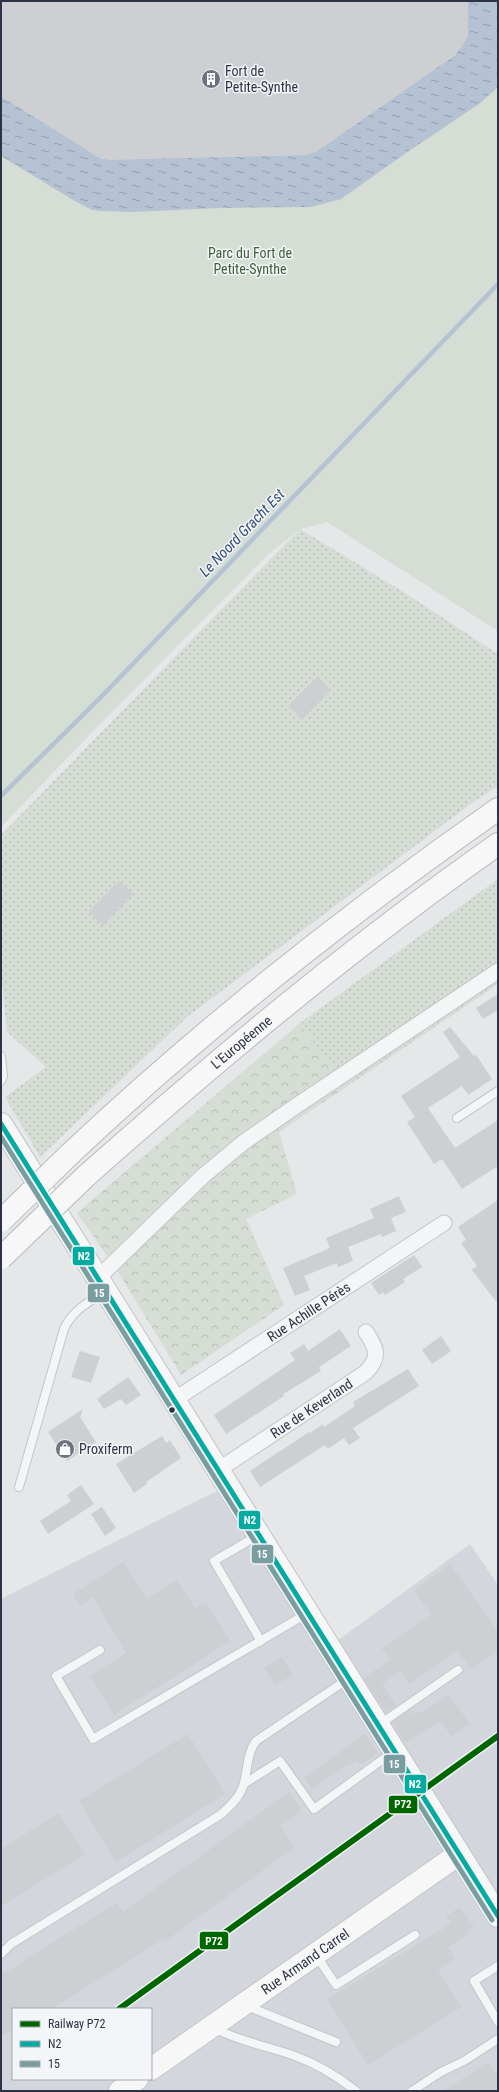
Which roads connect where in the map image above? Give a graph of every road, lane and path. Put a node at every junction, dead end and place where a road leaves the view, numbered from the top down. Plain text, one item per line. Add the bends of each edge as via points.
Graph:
1 (498, 809) edge
2 (498, 844) edge
3 (498, 971) edge
4 (1, 1056) edge
5 (1, 1081) edge
6 (498, 1091) edge
7 (457, 1118) dead end
8 (1, 1124) edge
9 (1, 1221) edge
10 (444, 1223) dead end
11 (1, 1258) edge
12 (102, 1285) junction
13 (366, 1332) dead end
14 (174, 1400) junction
15 (218, 1470) junction
16 (19, 1487) dead end
17 (258, 1536) junction
18 (307, 1614) junction
19 (261, 1641) junction
20 (100, 1650) dead end
21 (458, 1670) dead end
22 (348, 1679) junction
23 (377, 1726) junction
24 (393, 1751) junction
25 (244, 1784) junction
26 (459, 1854) junction
27 (498, 1915) edge
28 (415, 1935) dead end
29 (1, 1954) edge
30 (316, 1954) junction
31 (498, 1966) edge
32 (244, 2004) junction
33 (498, 2022) edge
34 (212, 2027) junction
35 (498, 2039) edge
36 (336, 2042) dead end
37 (152, 2068) edge
38 (136, 2080) edge
39 (120, 2091) edge
40 (356, 2091) edge
41 (412, 2091) edge

1 - 9 main road, bridge via 354,913 256,990 170,1063
2 - 11 main road, L'Européenne, bridge via 280,1008 86,1176
3 - 12 street via 244,1142 203,1176
4 - 5 lane
6 - 7 lane
8 - 12 main road
10 - 14 street, Rue Achille Pérès
12 - 14 main road
12 - 16 lane via 70,1317 64,1329
13 - 15 street, Rue de Keverland via 376,1354 373,1365 365,1373
14 - 15 main road
15 - 17 main road
17 - 18 main road
17 - 19 lane via 214,1561
18 - 19 lane
18 - 22 main road
19 - 20 lane via 92,1739 56,1676
21 - 23 lane
22 - 23 main road
22 - 25 lane via 256,1741 250,1751
23 - 24 main road
24 - 25 lane via 314,1809 280,1761
24 - 26 main road
25 - 29 lane via 238,1798 220,1815 11,1944
26 - 27 main road
26 - 30 main road, Rue Armand Carrel
28 - 30 lane via 336,1985
30 - 32 main road, Rue Armand Carrel
31 - 33 lane via 474,1982
32 - 34 main road, Rue Armand Carrel
32 - 36 lane
34 - 37 main road, Rue Armand Carrel
34 - 40 lane via 230,2037 309,2062
35 - 41 lane
38 - 39 main road

